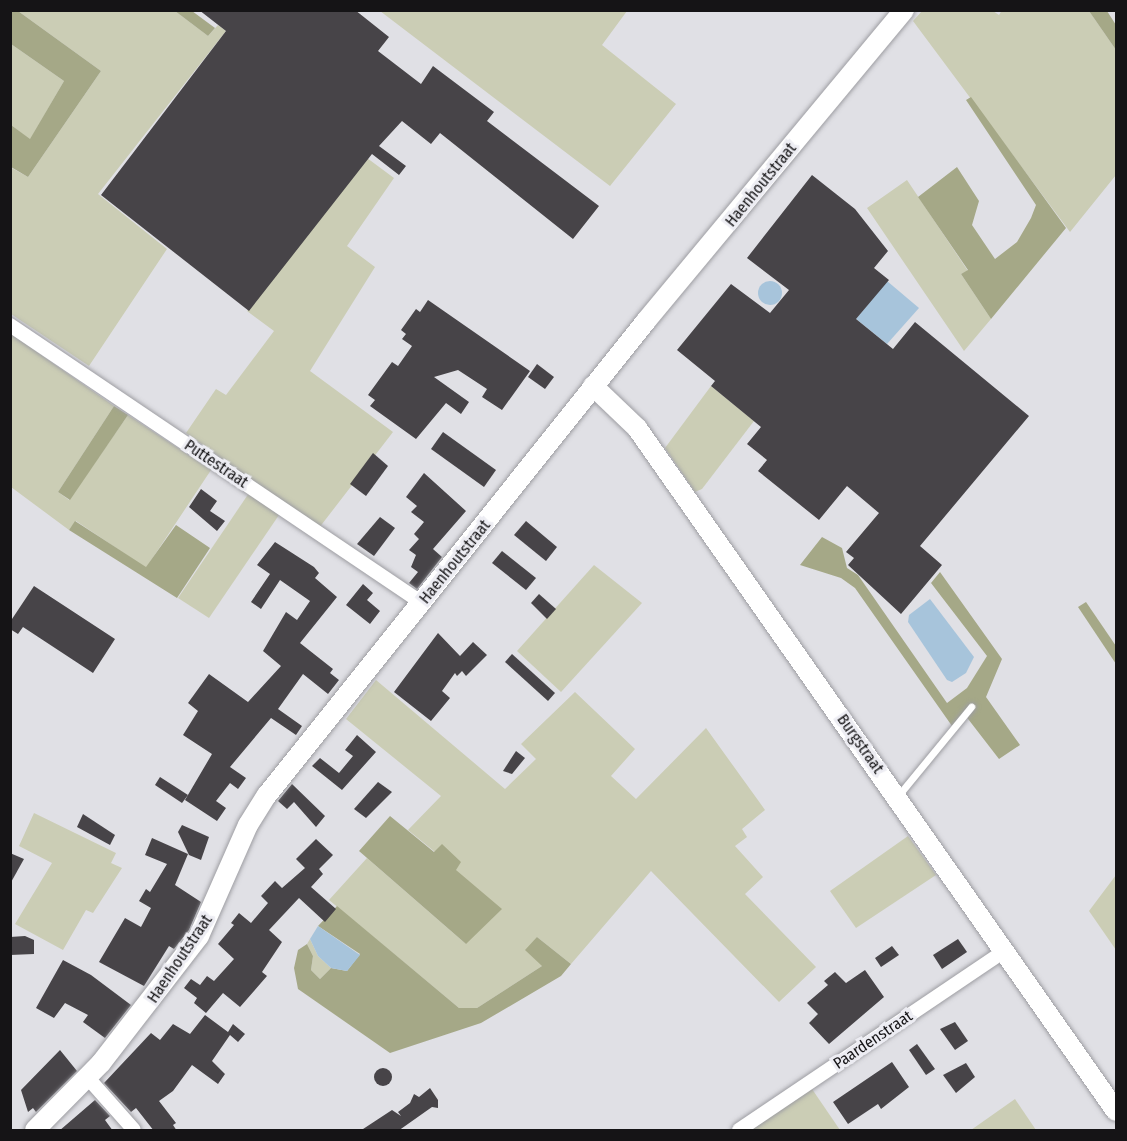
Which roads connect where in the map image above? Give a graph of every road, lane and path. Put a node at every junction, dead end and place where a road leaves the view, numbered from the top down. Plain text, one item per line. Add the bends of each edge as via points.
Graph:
1 (904, 10) edge
2 (10, 325) edge
3 (593, 386) junction
4 (422, 603) junction
5 (971, 707) dead end
6 (897, 797) junction
7 (1006, 950) junction
8 (88, 1078) junction
9 (1116, 1111) edge
10 (35, 1131) edge
11 (134, 1131) edge
12 (739, 1131) edge

1 - 3 street, Haenhoutstraat
2 - 4 street, Puttestraat
3 - 4 street, Haenhoutstraat
3 - 6 street, Burgstraat via 637,428
4 - 8 street, Haenhoutstraat via 267,795 248,825 199,936 143,1013
5 - 6 lane
6 - 7 street, Burgstraat
7 - 9 street, Burgstraat
7 - 12 street, Paardenstraat
8 - 10 street, Haenhoutstraat
8 - 11 street

